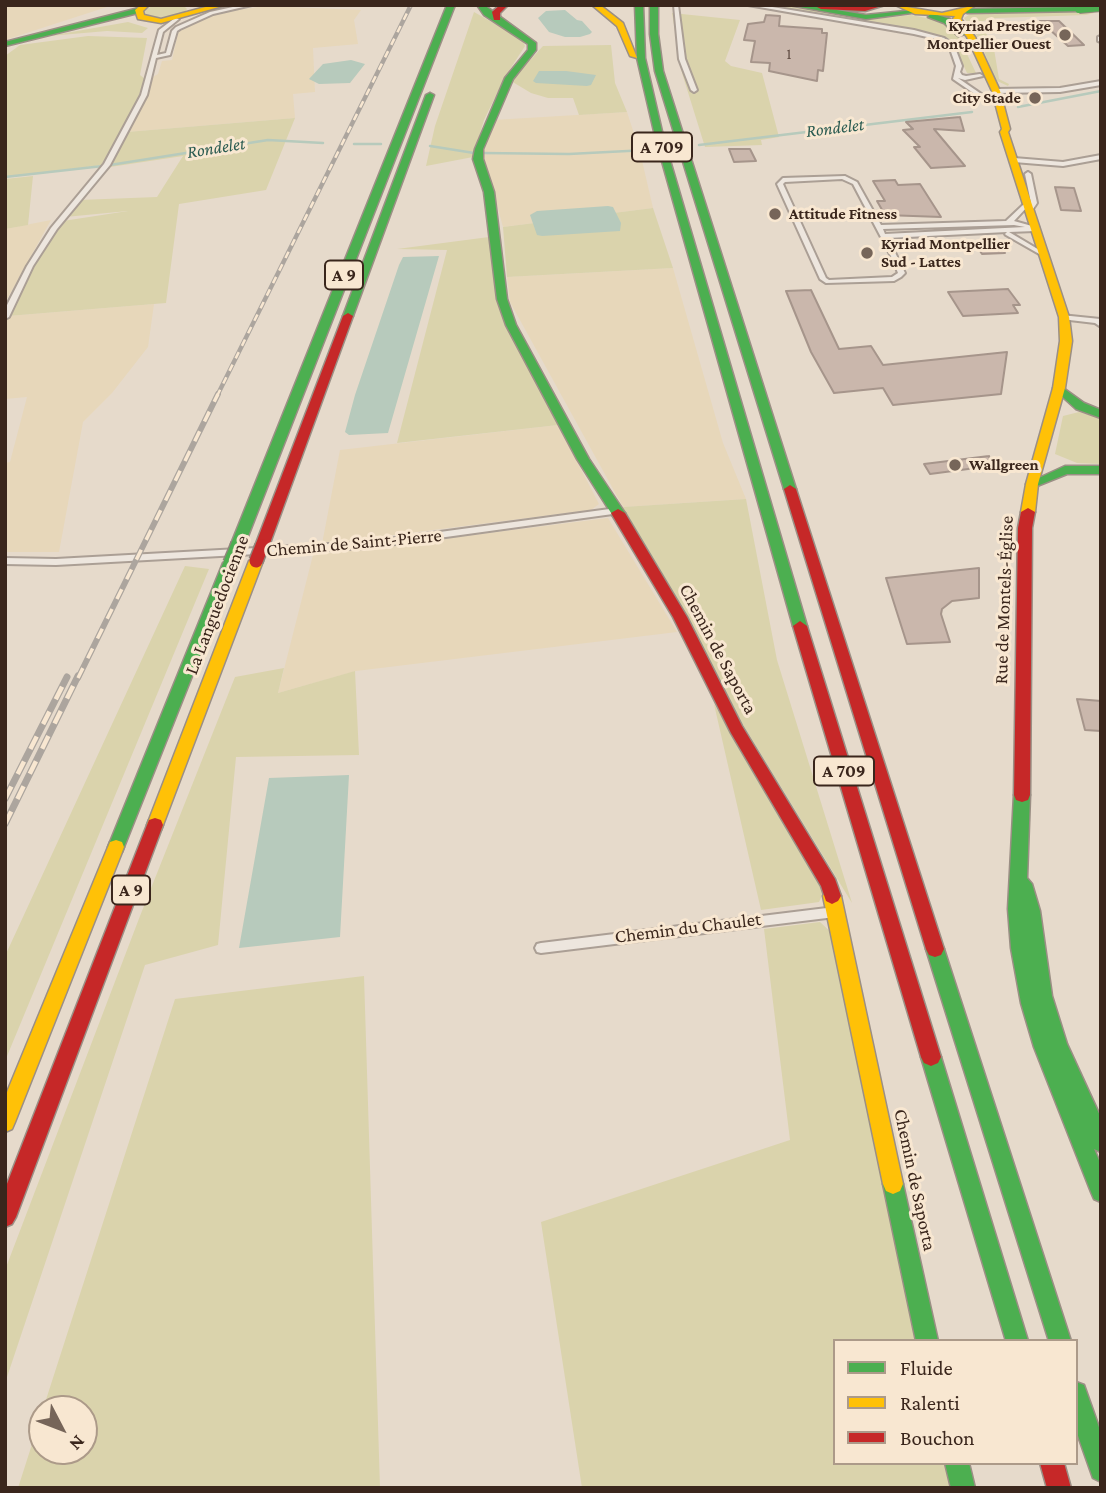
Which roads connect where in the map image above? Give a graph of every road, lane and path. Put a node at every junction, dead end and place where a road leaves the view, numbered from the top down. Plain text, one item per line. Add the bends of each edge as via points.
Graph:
1 (223, 5) edge
2 (250, 5) edge
3 (451, 5) edge
4 (464, 5) edge
5 (480, 5) edge
6 (595, 5) edge
7 (639, 5) edge
8 (654, 5) edge
9 (668, 5) edge
10 (676, 5) edge
11 (750, 5) edge
12 (792, 5) edge
13 (882, 5) edge
14 (896, 5) edge
15 (815, 6) edge
16 (1084, 7) edge
17 (194, 9) edge
18 (1101, 9) edge
19 (966, 10) edge
20 (501, 12) edge
21 (923, 13) junction
22 (148, 17) edge
23 (5, 44) edge
24 (154, 57) junction
25 (959, 74) junction
26 (1101, 83) edge
27 (988, 88) junction
28 (694, 90) dead end
29 (648, 94) junction
30 (679, 141) junction
31 (1101, 157) edge
32 (1019, 161) junction
33 (1043, 162) junction
34 (1028, 208) junction
35 (1008, 223) junction
36 (879, 227) junction
37 (1036, 228) junction
38 (998, 232) junction
39 (884, 236) junction
40 (1043, 254) junction
41 (5, 317) edge
42 (1064, 317) junction
43 (1100, 322) edge
44 (1059, 388) junction
45 (1053, 409) junction
46 (1095, 412) edge
47 (1043, 447) junction
48 (1093, 470) edge
49 (1032, 484) junction
50 (617, 511) junction
51 (5, 561) edge
52 (835, 912) junction
53 (541, 948) dead end
54 (1031, 972) junction
55 (5, 1122) edge
56 (1101, 1142) edge
57 (1101, 1192) edge
58 (5, 1217) edge
59 (927, 1339) edge
60 (1016, 1339) edge
61 (1059, 1339) edge
62 (1078, 1399) edge
63 (957, 1465) edge
64 (1053, 1465) edge
65 (1101, 1470) edge
66 (963, 1488) edge
67 (1059, 1488) edge

1 - 17 main road
2 - 24 street via 212,13 178,28 168,54
3 - 55 main road, La Languedocienne / A 9, bridge
4 - 58 main road, La Languedocienne / A 9, bridge
5 - 20 main road
6 - 29 main road via 622,28
7 - 29 main road, A 709 via 639,48
8 - 30 main road, A 709 via 659,71
9 - 30 main road
10 - 28 street via 682,59
11 - 25 street via 935,37 951,45
12 - 21 main road via 866,17
13 - 15 main road via 865,9
14 - 15 main road via 870,13
14 - 21 main road, Rue de Montels-Église
16 - 18 main road, bridge
16 - 19 main road
17 - 22 main road via 177,19
19 - 21 main road
19 - 27 main road, Rue de Montels-Église via 957,19 971,37
20 - 50 main road, Chemin de Saporta via 528,38 533,50 509,78 478,159 489,192 502,299 511,325 583,459
21 - 27 main road, Rue de Montels-Église via 947,21 964,38
22 - 23 main road via 92,23
22 - 24 street
24 - 41 street via 144,95 107,166 54,228
25 - 27 street
25 - 27 street
25 - 27 street via 954,75 957,80
26 - 27 street via 1060,90
27 - 32 main road, Rue de Montels-Église
27 - 32 main road, Rue de Montels-Église via 998,129
29 - 60 main road, A 709 via 794,610
30 - 61 main road, A 709
31 - 33 street
32 - 33 street
32 - 33 street
32 - 34 main road, Rue de Montels-Église
34 - 35 street
34 - 37 main road, Rue de Montels-Église
35 - 36 street
35 - 37 street
36 - 39 street
36 - 39 street via 850,178 780,182 828,282 899,276 902,273
37 - 38 street
37 - 40 main road, Rue de Montels-Église
38 - 39 street
38 - 40 street via 1021,239
40 - 42 main road, Rue de Montels-Église
42 - 43 street
42 - 44 main road, Rue de Montels-Église via 1066,341
44 - 45 main road, Rue de Montels-Église
44 - 46 main road via 1072,401
45 - 46 main road
45 - 47 main road, Rue de Montels-Église
47 - 48 main road via 1058,460
47 - 49 main road, Rue de Montels-Église
48 - 49 main road via 1056,472
49 - 54 main road, Rue de Montels-Église via 1025,528 1017,909
50 - 51 street, Chemin de Saint-Pierre via 366,545
50 - 52 main road, Chemin de Saporta via 680,617 736,729 829,884
52 - 53 street, Chemin du Chaulet
52 - 59 main road, Chemin de Saporta
54 - 56 main road, Rue de Montels-Église
54 - 57 main road, Rue de Montels-Église via 1030,1003
62 - 65 main road
63 - 66 main road
64 - 67 main road

